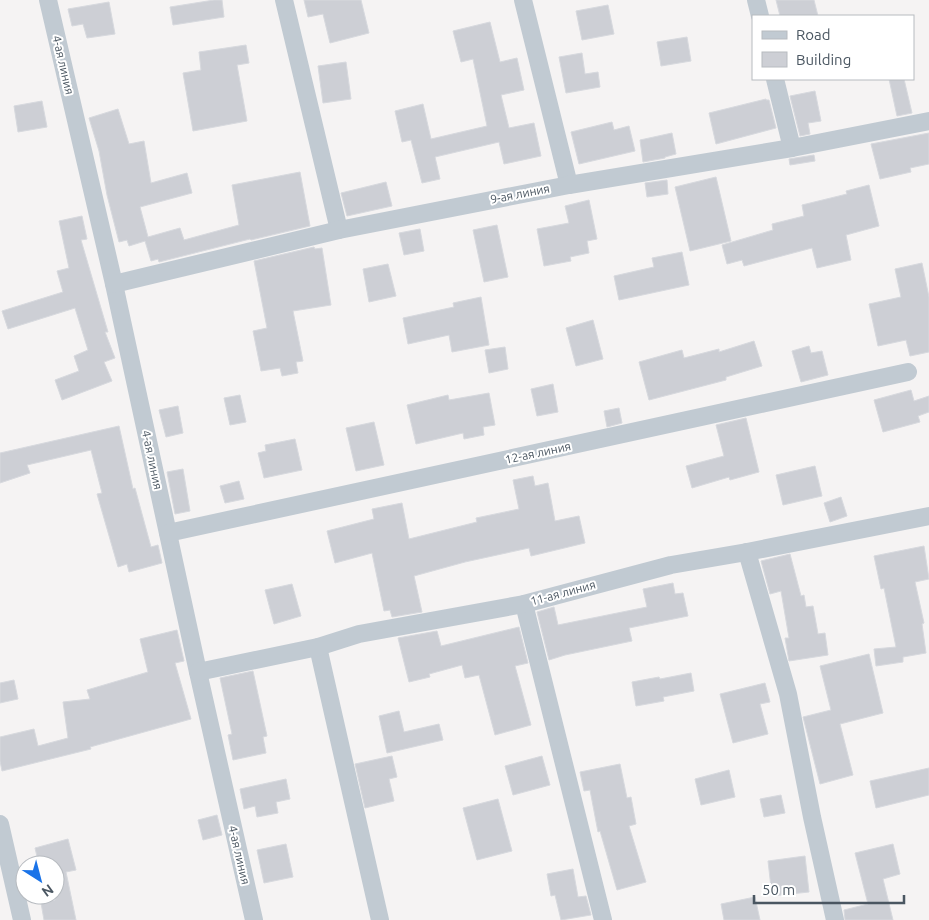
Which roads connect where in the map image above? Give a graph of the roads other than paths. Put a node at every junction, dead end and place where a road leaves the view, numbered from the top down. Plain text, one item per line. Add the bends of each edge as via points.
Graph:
1 (48, 0) edge
2 (284, 0) edge
3 (522, 0) edge
4 (756, 0) edge
5 (760, 15) edge
6 (775, 80) edge
7 (929, 121) edge
8 (792, 148) junction
9 (569, 185) junction
10 (339, 230) junction
11 (114, 284) junction
12 (908, 372) dead end
13 (929, 516) edge
14 (168, 533) junction
15 (747, 552) junction
16 (524, 604) junction
17 (318, 647) junction
18 (198, 672) junction
19 (0, 824) edge
20 (22, 920) edge
21 (254, 920) edge
22 (380, 920) edge
23 (603, 920) edge
24 (835, 920) edge

1 - 11 street, 4-ая линия
2 - 10 street
3 - 9 street
4 - 5 street
6 - 8 street
7 - 8 street, 9-ая линия
8 - 9 street, 9-ая линия
9 - 10 street, 9-ая линия
10 - 11 street, 9-ая линия
11 - 14 street, 4-ая линия
12 - 14 street, 12-ая линия
13 - 15 street, 11-ая линия
14 - 18 street, 4-ая линия
15 - 16 street, 11-ая линия via 671,565
15 - 24 street via 788,694
16 - 17 street, 11-ая линия via 359,634
16 - 23 street
17 - 18 street, 11-ая линия
17 - 22 street
18 - 21 street, 4-ая линия
19 - 20 street

